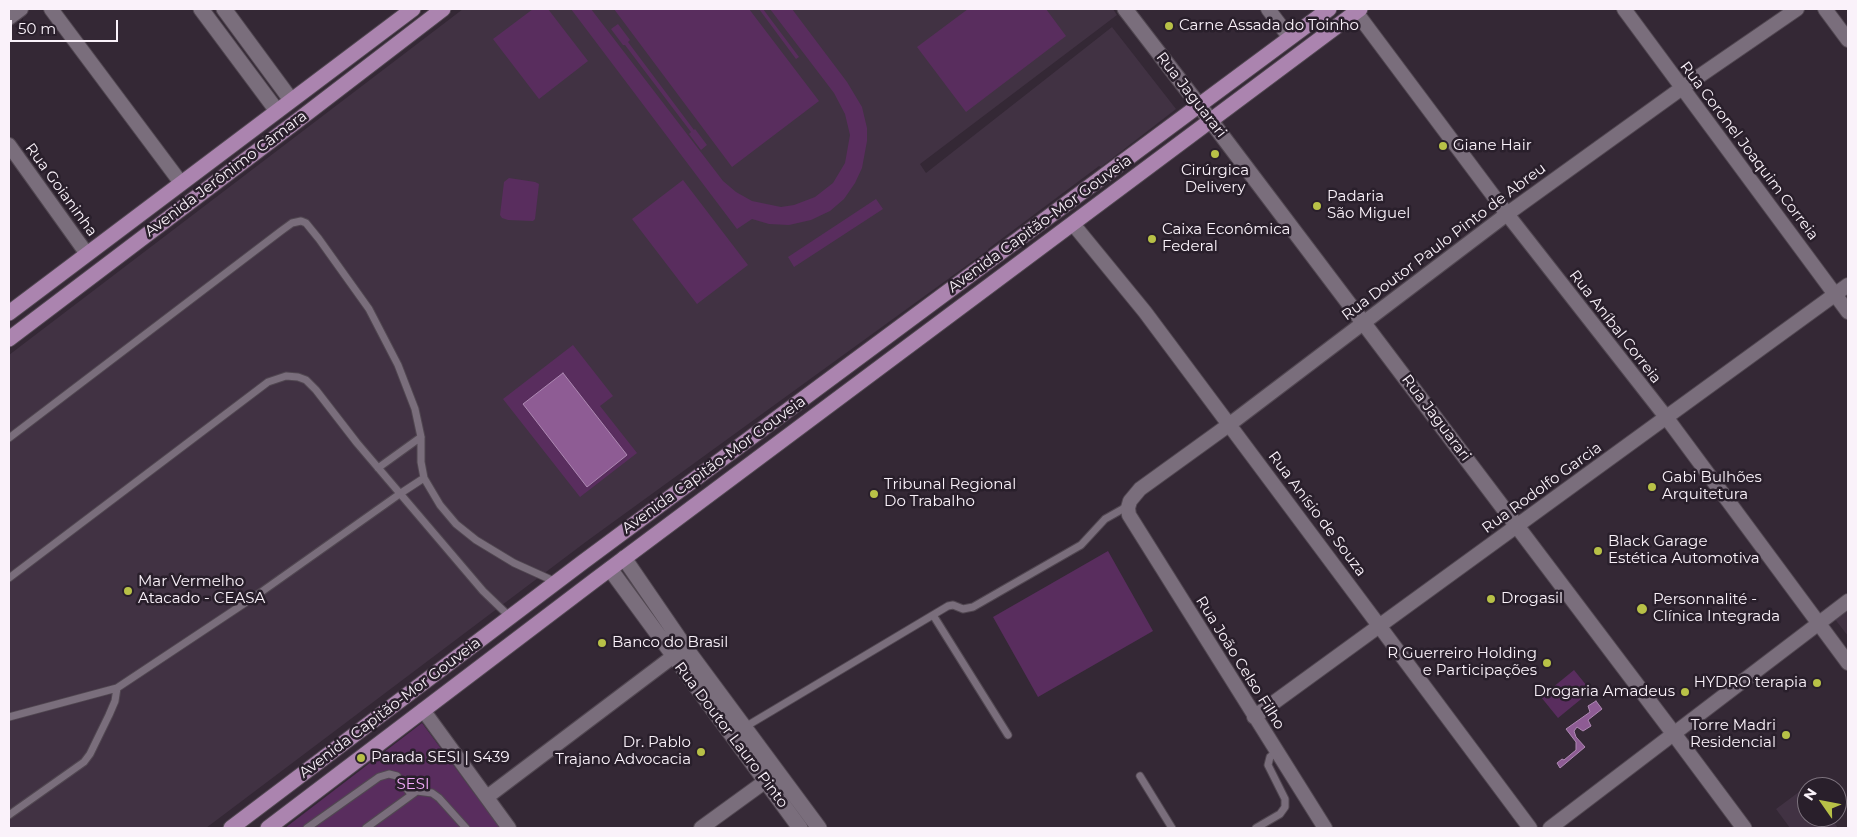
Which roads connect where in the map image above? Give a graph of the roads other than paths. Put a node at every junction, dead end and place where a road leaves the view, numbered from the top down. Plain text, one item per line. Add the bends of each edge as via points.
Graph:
1 (20, 9) edge
2 (52, 9) edge
3 (201, 9) edge
4 (224, 9) edge
5 (413, 9) edge
6 (443, 9) edge
7 (1124, 9) edge
8 (1268, 9) edge
9 (1329, 9) edge
10 (1624, 9) edge
11 (1797, 9) edge
12 (1825, 9) edge
13 (1358, 10) edge
14 (9, 18) edge
15 (1290, 38) junction
16 (1848, 40) edge
17 (1682, 88) junction
18 (291, 100) junction
19 (1199, 106) junction
20 (277, 111) junction
21 (1212, 121) junction
22 (9, 145) edge
23 (181, 183) junction
24 (1507, 214) junction
25 (1073, 224) junction
26 (87, 254) junction
27 (1848, 285) edge
28 (1835, 294) junction
29 (1848, 312) edge
30 (9, 313) edge
31 (1364, 323) junction
32 (9, 339) edge
33 (844, 369) junction
34 (832, 403) junction
35 (1666, 418) junction
36 (1230, 424) junction
37 (421, 437) junction
38 (9, 438) edge
39 (378, 468) junction
40 (424, 478) junction
41 (401, 493) junction
42 (707, 497) junction
43 (669, 498) junction
44 (1129, 510) junction
45 (1517, 526) junction
46 (624, 558) junction
47 (610, 569) junction
48 (9, 578) edge
49 (557, 582) junction
50 (1848, 601) edge
51 (933, 615) junction
52 (510, 617) junction
53 (1818, 624) junction
54 (1380, 626) junction
55 (685, 647) junction
56 (672, 656) junction
57 (1848, 663) edge
58 (117, 688) junction
59 (423, 710) junction
60 (10, 715) edge
61 (1254, 717) junction
62 (745, 727) junction
63 (1674, 734) junction
64 (1008, 735) dead end
65 (1276, 752) junction
66 (778, 772) junction
67 (1140, 776) dead end
68 (765, 781) junction
69 (411, 794) junction
70 (487, 797) junction
71 (9, 815) edge
72 (231, 828) edge
73 (268, 828) edge
74 (306, 828) edge
75 (366, 828) edge
76 (466, 828) edge
77 (509, 828) edge
78 (701, 828) edge
79 (800, 828) edge
80 (820, 828) edge
81 (1172, 828) edge
82 (1256, 828) edge
83 (1325, 828) edge
84 (1530, 828) edge
85 (1550, 828) edge
86 (1744, 828) edge

1 - 14 street
2 - 23 street
3 - 20 main road
4 - 18 main road
5 - 18 main road, Avenida Jerônimo Câmara
6 - 32 main road, Avenida Jerônimo Câmara
7 - 19 main road, Rua Jaguarari
8 - 15 street
9 - 15 main road, Avenida Capitão-Mor Gouveia
10 - 17 street, Rua Coronel Joaquim Correia
11 - 17 street, Rua Doutor Paulo Pinto de Abreu
12 - 16 street
13 - 21 main road, Avenida Capitão-Mor Gouveia
13 - 24 street, Rua Aníbal Correia
15 - 19 main road, Avenida Capitão-Mor Gouveia
17 - 24 street, Rua Doutor Paulo Pinto de Abreu
17 - 28 street, Rua Coronel Joaquim Correia
18 - 20 main road, Avenida Jerônimo Câmara
19 - 21 main road, Rua Jaguarari
19 - 33 main road, Avenida Capitão-Mor Gouveia
20 - 23 main road, Avenida Jerônimo Câmara
21 - 25 main road, Avenida Capitão-Mor Gouveia
21 - 31 main road, Rua Jaguarari
22 - 26 street, Rua Goianinha
23 - 26 main road, Avenida Jerônimo Câmara
24 - 31 street, Rua Doutor Paulo Pinto de Abreu
24 - 35 street, Rua Aníbal Correia
25 - 34 main road, Avenida Capitão-Mor Gouveia
25 - 36 street, Rua Anísio de Souza via 1146,312
26 - 30 main road, Avenida Jerônimo Câmara
27 - 28 street, Rua Rodolfo Garcia
28 - 29 street, Rua Coronel Joaquim Correia
28 - 35 street, Rua Rodolfo Garcia
31 - 36 street, Rua Doutor Paulo Pinto de Abreu
31 - 45 main road, Rua Jaguarari
33 - 34 main road
33 - 43 main road, Avenida Capitão-Mor Gouveia
34 - 42 main road, Avenida Capitão-Mor Gouveia
35 - 45 street, Rua Rodolfo Garcia
35 - 53 street, Rua Aníbal Correia
36 - 44 street, Rua Doutor Paulo Pinto de Abreu via 1140,488
36 - 54 street, Rua Anísio de Souza
37 - 38 lane via 415,409 398,365 369,309 331,254 301,221 281,231
37 - 39 lane
37 - 40 lane
39 - 41 lane
39 - 48 lane via 306,380 277,378
40 - 41 lane
40 - 49 lane via 440,505 476,540 514,563
41 - 52 lane via 483,591
41 - 58 lane via 257,595
42 - 43 main road
42 - 46 main road, Avenida Capitão-Mor Gouveia
43 - 49 main road, Avenida Capitão-Mor Gouveia
44 - 51 lane via 1105,519 1081,545 974,607 963,609 953,605
44 - 61 street, Rua João Celso Filho
45 - 54 street, Rua Rodolfo Garcia
45 - 63 main road, Rua Jaguarari
46 - 47 main road, Avenida Capitão-Mor Gouveia
46 - 55 main road, Rua Doutor Lauro Pinto
47 - 56 main road, Rua Doutor Lauro Pinto
47 - 59 main road, Avenida Capitão-Mor Gouveia
49 - 52 main road, Avenida Capitão-Mor Gouveia
50 - 53 street
51 - 62 lane
51 - 64 lane
52 - 72 main road, Avenida Capitão-Mor Gouveia
53 - 57 street, Rua Aníbal Correia
53 - 63 street
54 - 61 street, Rua Rodolfo Garcia
54 - 84 street, Rua Anísio de Souza
55 - 56 street
55 - 62 main road, Rua Doutor Lauro Pinto
56 - 68 main road, Rua Doutor Lauro Pinto
56 - 70 street
58 - 60 lane
58 - 71 lane via 115,701 84,762
59 - 70 street
59 - 73 main road, Avenida Capitão-Mor Gouveia
61 - 65 street, Rua João Celso Filho
62 - 66 main road, Rua Doutor Lauro Pinto
63 - 85 street
63 - 86 main road, Rua Jaguarari
65 - 82 lane via 1268,765 1286,807
65 - 83 street, Rua João Celso Filho
66 - 68 street
66 - 80 main road, Rua Doutor Lauro Pinto
67 - 81 lane
68 - 78 street
68 - 79 main road, Rua Doutor Lauro Pinto
69 - 74 lane via 397,776 378,777
69 - 75 lane
69 - 76 lane via 417,790 432,793
70 - 77 street

